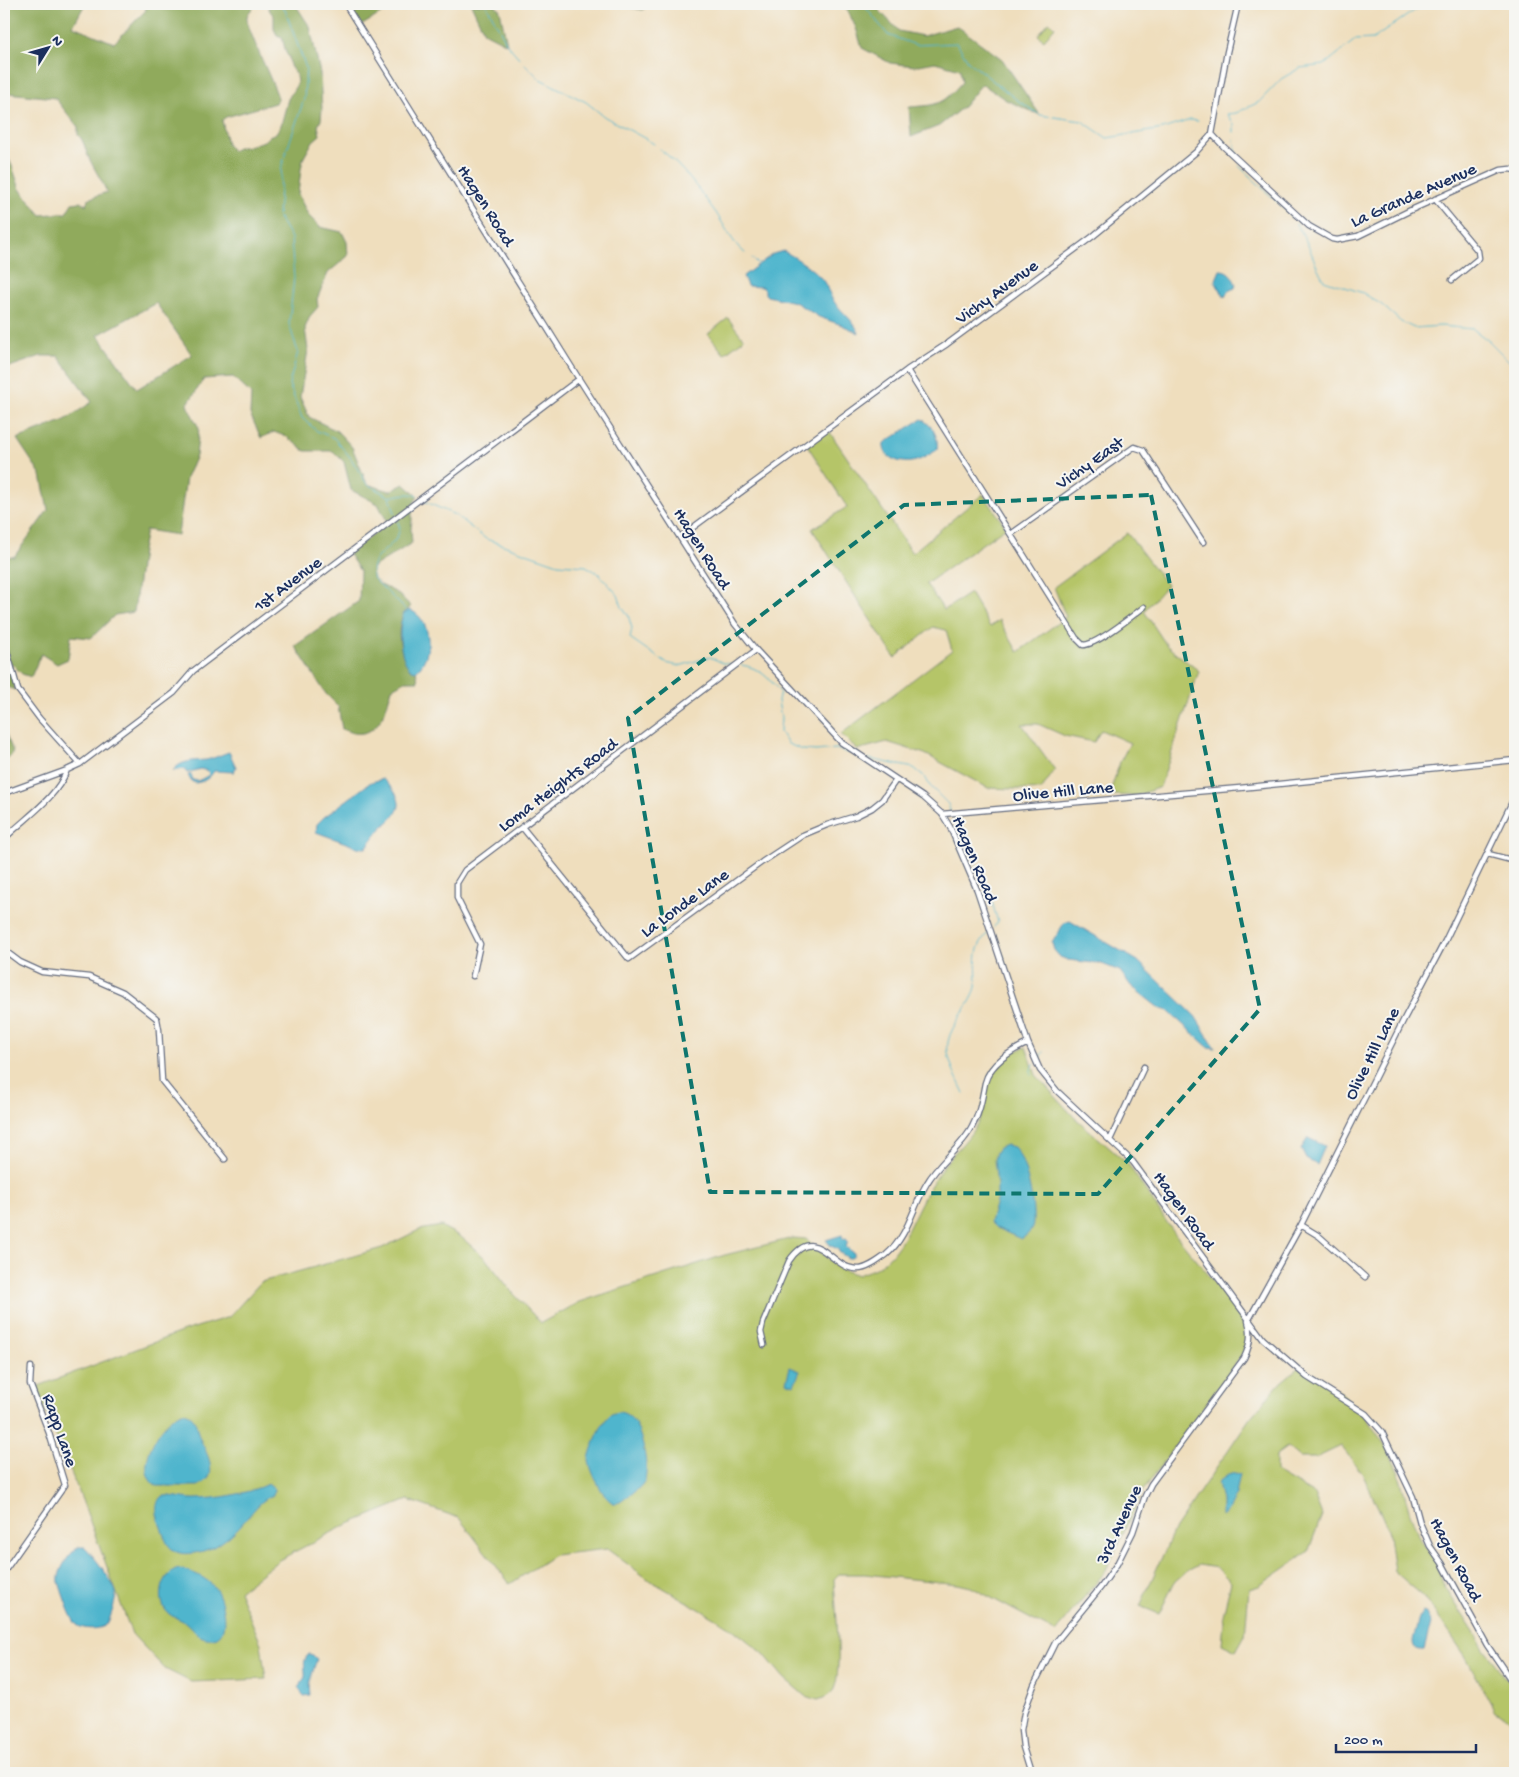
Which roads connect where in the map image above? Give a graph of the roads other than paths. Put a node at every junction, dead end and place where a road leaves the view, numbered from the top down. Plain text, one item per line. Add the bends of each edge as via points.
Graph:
1 (345, 4) edge
2 (1238, 4) edge
3 (1212, 134) junction
4 (1515, 170) edge
5 (1435, 200) junction
6 (1452, 280) dead end
7 (907, 370) junction
8 (579, 379) junction
9 (1011, 534) junction
10 (680, 537) junction
11 (1203, 542) dead end
12 (1144, 607) dead end
13 (4, 640) edge
14 (756, 650) junction
15 (1515, 760) edge
16 (80, 764) junction
17 (67, 770) junction
18 (896, 780) junction
19 (4, 793) edge
20 (1515, 796) edge
21 (942, 814) junction
22 (522, 827) junction
23 (4, 839) edge
24 (1488, 854) junction
25 (1515, 861) edge
26 (4, 950) edge
27 (473, 976) dead end
28 (1028, 1043) junction
29 (1144, 1067) dead end
30 (1110, 1140) junction
31 (225, 1159) dead end
32 (1301, 1225) junction
33 (1365, 1277) dead end
34 (1248, 1321) junction
35 (764, 1345) dead end
36 (31, 1367) dead end
37 (4, 1572) edge
38 (1515, 1686) edge
39 (1030, 1773) edge

1 - 8 street, Hagen Road
2 - 3 street
3 - 5 street, La Grande Avenue via 1310,226 1332,239 1358,236
3 - 7 street, Vichy Avenue via 1196,152 1092,237
4 - 5 street, La Grande Avenue via 1501,170
5 - 6 street via 1478,251 1479,258
7 - 9 street
7 - 10 street, Vichy Avenue
8 - 10 street, Hagen Road
8 - 16 street, 1st Avenue via 193,671 174,693
9 - 11 street, Vichy East via 1137,447 1143,450
9 - 12 street via 1083,645 1098,640
10 - 14 street, Hagen Road via 734,624
13 - 16 street via 18,690
14 - 18 street, Hagen Road via 842,743
14 - 22 street, Loma Heights Road
15 - 21 street, Olive Hill Lane via 1246,788
16 - 17 street, 1st Avenue
17 - 19 street, 1st Avenue
17 - 23 street via 58,787
18 - 21 street, Hagen Road
18 - 22 street, La Londe Lane via 872,808 803,835 629,959
20 - 24 street, Olive Hill Lane
21 - 28 street, Hagen Road via 977,890
22 - 27 street, Loma Heights Road via 465,870 457,883 457,898 480,944
24 - 25 street
24 - 32 street, Olive Hill Lane
26 - 31 street via 42,972 89,977 122,992 155,1017 159,1030 162,1081
28 - 30 street, Hagen Road via 1038,1068 1057,1091
28 - 35 street via 1008,1054 994,1068 985,1082 972,1128 928,1182 903,1234 886,1255 856,1270 817,1247 804,1246 792,1256 763,1324
29 - 30 street
30 - 34 street, Hagen Road via 1150,1184
32 - 33 street via 1319,1236
32 - 34 street, Olive Hill Lane
34 - 38 street, Hagen Road via 1263,1339 1307,1377 1366,1414 1382,1432 1413,1497 1430,1546 1487,1645
34 - 39 street, 3rd Avenue via 1250,1340 1244,1358 1154,1479 1117,1564 1061,1635 1041,1668 1021,1723 1021,1738
36 - 37 street, Rapp Lane via 30,1384 65,1485

